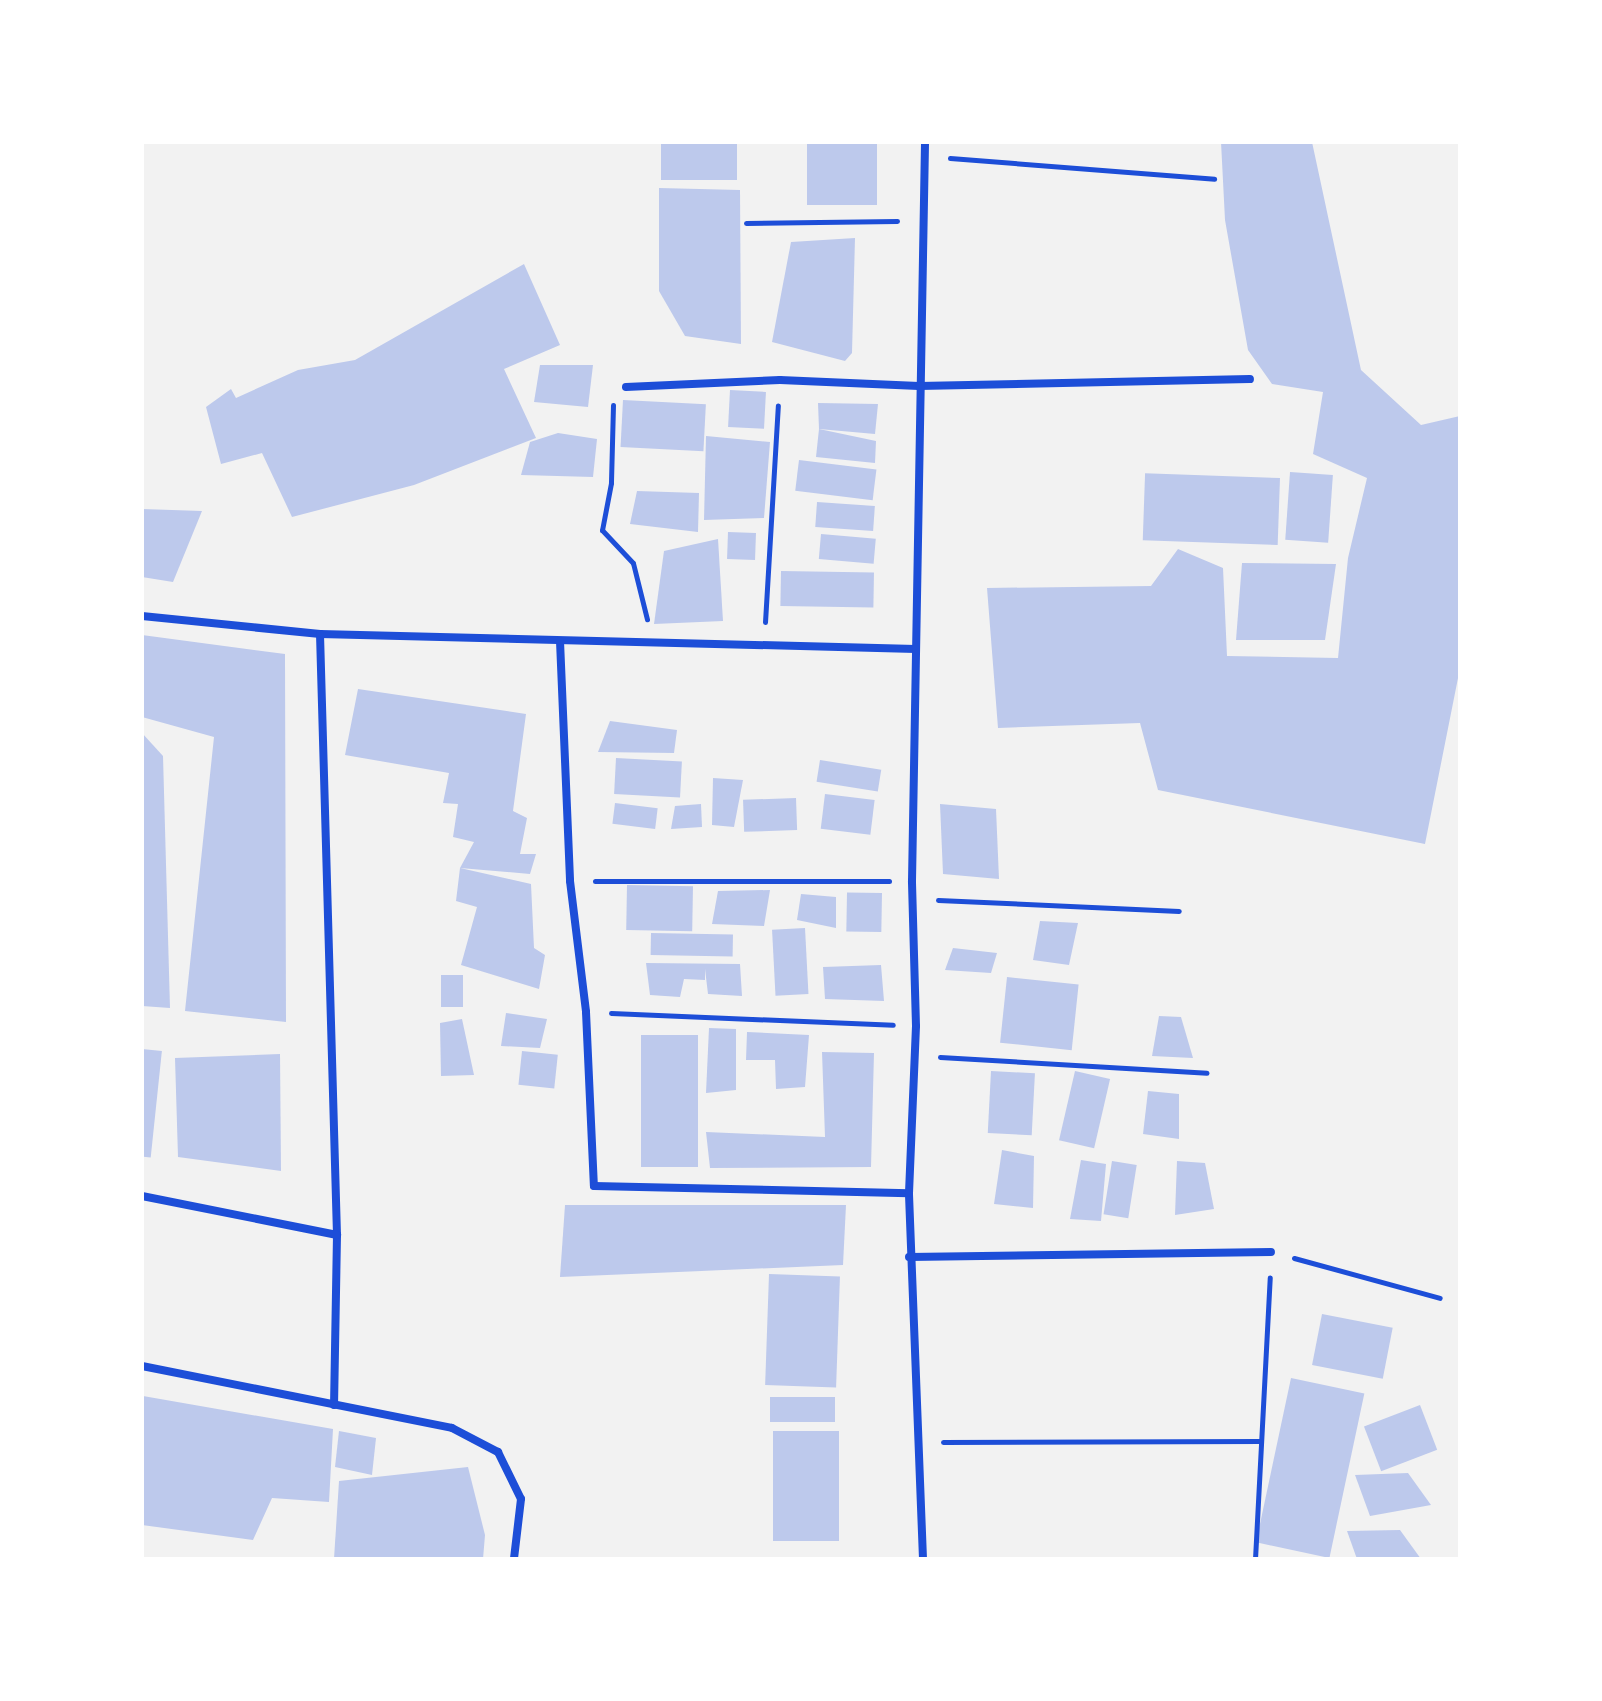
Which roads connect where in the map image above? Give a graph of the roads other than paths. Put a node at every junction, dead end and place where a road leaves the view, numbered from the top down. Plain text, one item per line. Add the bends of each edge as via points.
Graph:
1 (925, 142) edge
2 (1250, 379) dead end
3 (919, 386) junction
4 (626, 387) road end
5 (142, 616) edge
6 (320, 634) junction
7 (560, 641) junction
8 (916, 649) junction
9 (909, 1193) junction
10 (142, 1196) edge
11 (337, 1235) junction
12 (1271, 1252) road end
13 (909, 1257) junction
14 (142, 1366) edge
15 (334, 1405) junction
16 (514, 1559) edge
17 (923, 1559) edge

1 - 3 street
2 - 3 street
3 - 4 street via 780,380
3 - 8 street
5 - 6 street
6 - 7 street
6 - 11 street
7 - 8 street
7 - 9 street via 570,881 586,1012 594,1186
8 - 9 street via 916,1026
9 - 13 street
10 - 11 street
11 - 15 street
12 - 13 street
13 - 17 street
14 - 15 street
15 - 16 street via 452,1428 498,1452 521,1499

